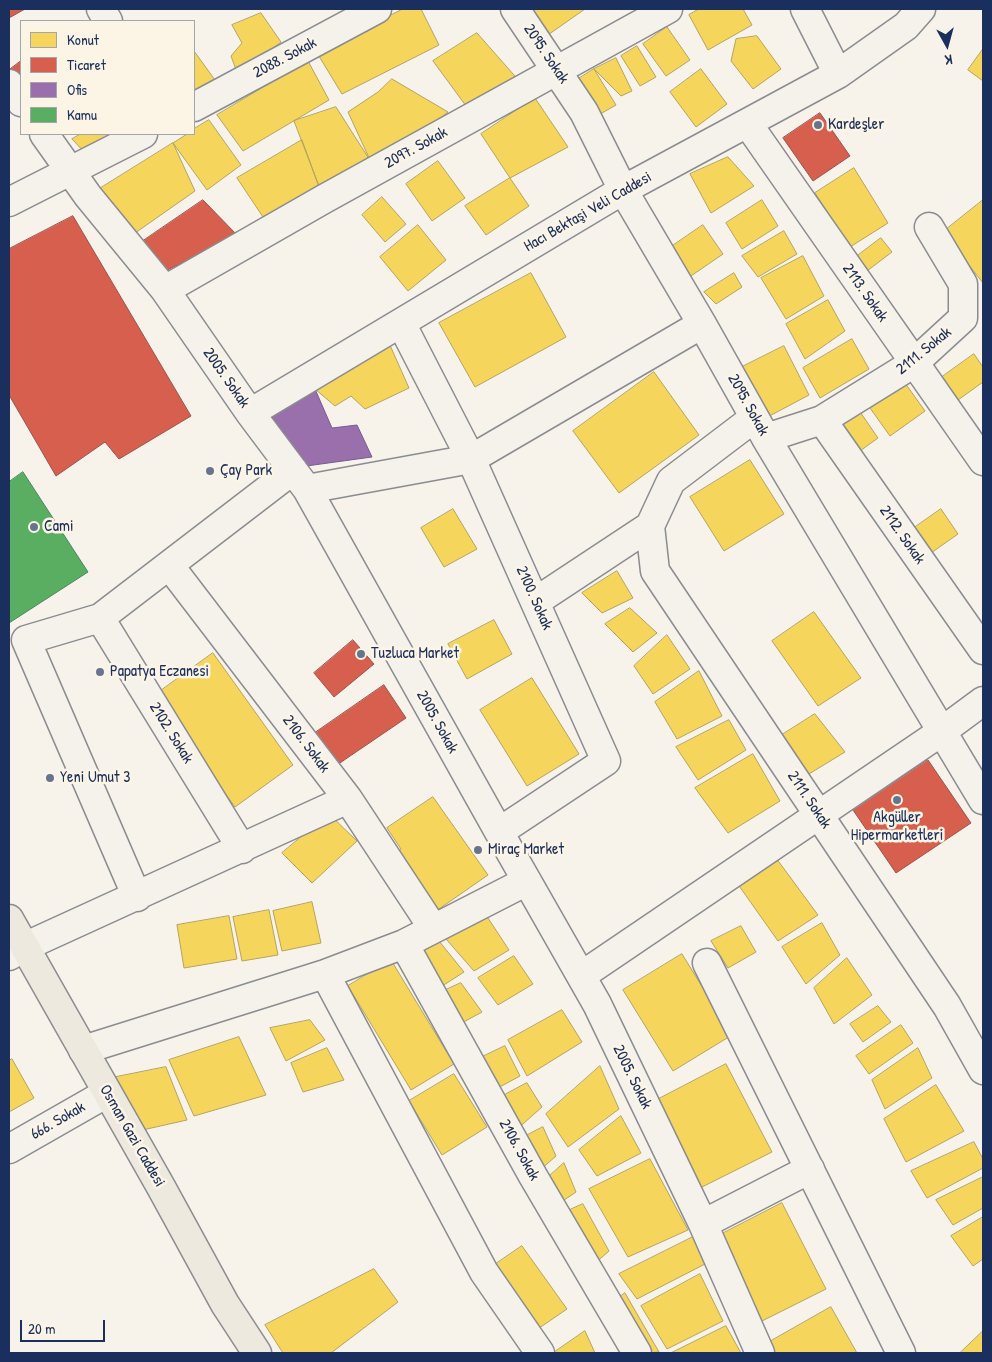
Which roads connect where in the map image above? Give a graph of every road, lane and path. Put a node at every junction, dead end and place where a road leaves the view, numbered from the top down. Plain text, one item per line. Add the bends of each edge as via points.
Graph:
1 (101, 9) edge
2 (377, 9) edge
3 (515, 9) edge
4 (805, 9) edge
5 (921, 9) edge
6 (656, 11) edge
7 (107, 20) edge
8 (556, 71) junction
9 (838, 74) junction
10 (9, 84) edge
11 (20, 100) edge
12 (195, 106) edge
13 (748, 124) junction
14 (45, 135) edge
15 (141, 135) edge
16 (71, 171) junction
17 (623, 190) junction
18 (9, 202) edge
19 (929, 227) dead end
20 (164, 290) junction
21 (401, 322) junction
22 (702, 324) junction
23 (914, 363) junction
24 (250, 413) junction
25 (822, 420) junction
26 (760, 428) junction
27 (471, 459) junction
28 (983, 461) edge
29 (300, 479) junction
30 (650, 526) junction
31 (169, 565) junction
32 (535, 602) junction
33 (100, 618) junction
34 (983, 650) edge
35 (983, 701) edge
36 (941, 732) junction
37 (348, 799) junction
38 (983, 800) edge
39 (819, 814) junction
40 (499, 832) junction
41 (242, 849) junction
42 (527, 881) junction
43 (137, 896) junction
44 (9, 919) edge
45 (434, 928) junction
46 (404, 944) junction
47 (17, 952) edge
48 (708, 963) dead end
49 (325, 974) junction
50 (581, 976) junction
51 (83, 1050) junction
52 (983, 1070) edge
53 (107, 1092) junction
54 (9, 1149) edge
55 (810, 1169) junction
56 (703, 1224) junction
57 (257, 1353) edge
58 (540, 1353) edge
59 (637, 1353) edge
60 (760, 1353) edge
61 (901, 1353) edge

1 - 7 street
2 - 12 street, 2088. Sokak
3 - 8 street, 2095. Sokak
4 - 9 street
5 - 9 street, Hacı Bektaşi Veli Caddesi via 906,26
6 - 8 street, 2097. Sokak
8 - 17 street, 2095. Sokak via 584,112
8 - 20 street, 2097. Sokak
9 - 13 street, Hacı Bektaşi Veli Caddesi
10 - 11 street
13 - 17 street, Hacı Bektaşi Veli Caddesi
13 - 23 street, 2113. Sokak
14 - 16 street, 2005. Sokak
15 - 16 street
16 - 18 street
16 - 20 street, 2005. Sokak
17 - 21 street, Hacı Bektaşi Veli Caddesi
17 - 22 street, 2095. Sokak
19 - 23 street, 2111. Sokak via 963,284 963,318
20 - 24 street, 2005. Sokak
21 - 24 street, Hacı Bektaşi Veli Caddesi
21 - 27 street, 2100. Sokak
22 - 26 street, 2095. Sokak
22 - 27 street
23 - 25 street, 2111. Sokak
23 - 28 street, 2113. Sokak
24 - 29 street, 2005. Sokak
25 - 26 street, 2111. Sokak
25 - 34 street, 2112. Sokak
26 - 30 street, 2111. Sokak via 671,481
26 - 36 street, 2095. Sokak
27 - 29 street
27 - 32 street, 2100. Sokak
29 - 31 street
29 - 40 street, 2005. Sokak
30 - 32 street
30 - 39 street, 2111. Sokak via 655,571
31 - 33 street
31 - 37 street, 2106. Sokak
32 - 40 street, 2100. Sokak via 606,761
33 - 41 street, 2102. Sokak
33 - 43 street via 26,640
35 - 36 street
36 - 38 street, 2095. Sokak
36 - 39 street
37 - 41 street
37 - 45 street, 2106. Sokak
39 - 50 street
39 - 52 street, 2111. Sokak via 947,1006
40 - 42 street, 2005. Sokak
41 - 43 street
42 - 45 street
42 - 50 street, 2005. Sokak
43 - 47 street
44 - 47 main road, Osman Gazi Caddesi
45 - 46 street
46 - 49 street
46 - 59 street, 2106. Sokak
47 - 51 main road, Osman Gazi Caddesi
48 - 55 street
49 - 51 street
49 - 58 street via 484,1272
50 - 56 street, 2005. Sokak
51 - 53 main road, Osman Gazi Caddesi
53 - 54 street, 666. Sokak
53 - 57 main road, Osman Gazi Caddesi via 225,1304
55 - 56 street
55 - 61 street
56 - 60 street, 2005. Sokak

